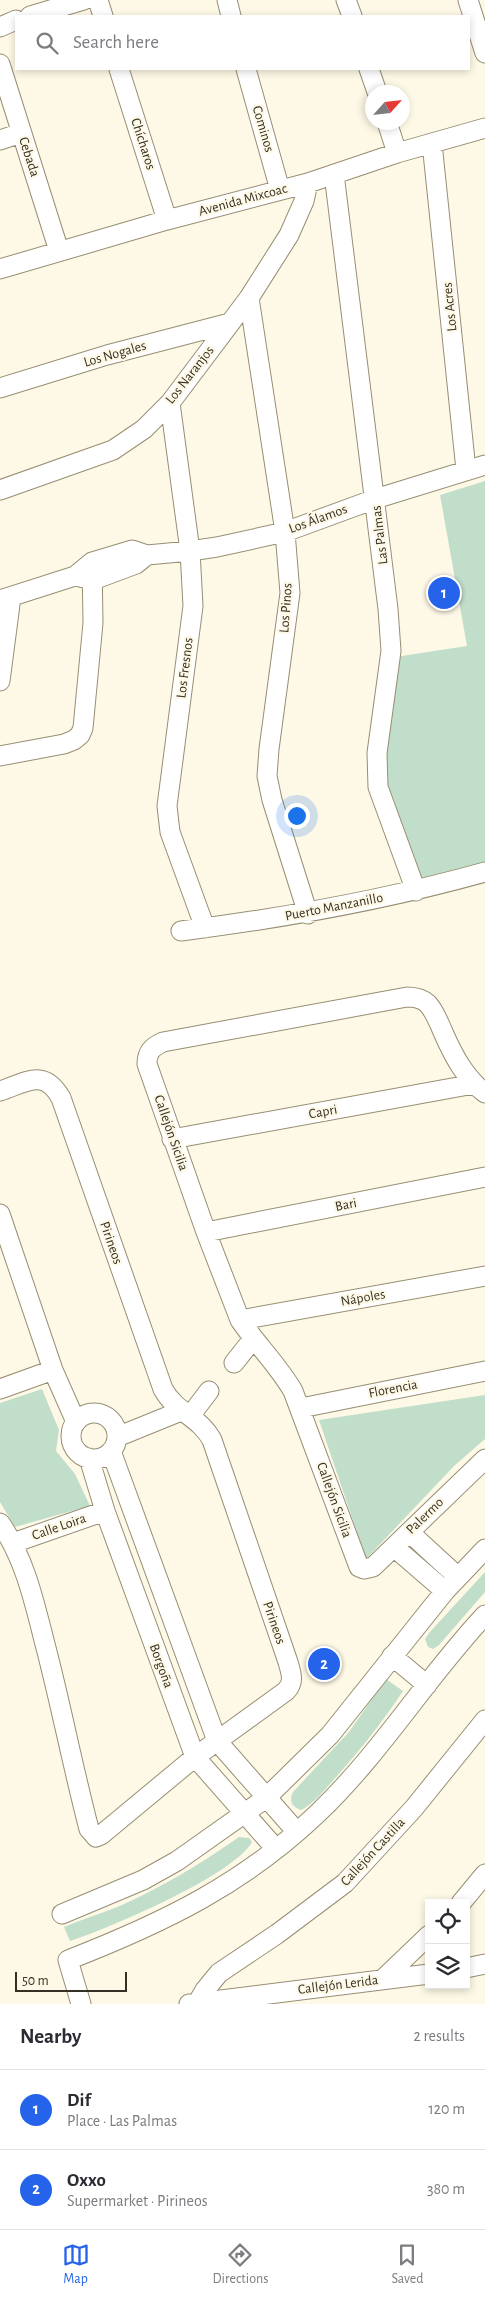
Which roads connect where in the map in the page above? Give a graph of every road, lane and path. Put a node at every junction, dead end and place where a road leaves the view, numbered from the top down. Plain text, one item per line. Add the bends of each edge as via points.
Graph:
1 (84, 0) edge
2 (98, 0) edge
3 (227, 0) edge
4 (346, 0) edge
5 (468, 0) edge
6 (33, 15) edge
7 (103, 15) edge
8 (231, 15) edge
9 (352, 15) edge
10 (15, 20) edge
11 (0, 28) edge
12 (485, 53) edge
13 (0, 64) edge
14 (119, 70) edge
15 (246, 70) edge
16 (369, 70) edge
17 (375, 85) edge
18 (485, 128) edge
19 (390, 130) edge
20 (21, 133) junction
21 (0, 140) edge
22 (432, 143) junction
23 (397, 154) junction
24 (334, 174) junction
25 (308, 183) junction
26 (280, 190) junction
27 (167, 220) junction
28 (59, 251) junction
29 (0, 269) edge
30 (249, 298) junction
31 (230, 323) junction
32 (0, 388) edge
33 (170, 403) junction
34 (485, 465) edge
35 (466, 470) junction
36 (1, 485) edge
37 (375, 499) junction
38 (285, 532) junction
39 (190, 551) junction
40 (86, 573) junction
41 (6, 598) edge
42 (0, 681) edge
43 (0, 756) edge
44 (485, 872) edge
45 (416, 891) junction
46 (308, 914) junction
47 (205, 928) junction
48 (181, 931) dead end
49 (479, 1089) edge
50 (0, 1091) edge
51 (172, 1138) junction
52 (485, 1177) edge
53 (0, 1214) edge
54 (206, 1232) junction
55 (485, 1276) edge
56 (240, 1320) junction
57 (253, 1339) junction
58 (234, 1363) dead end
59 (54, 1370) junction
60 (485, 1371) edge
61 (0, 1389) edge
62 (209, 1391) dead end
63 (301, 1408) junction
64 (186, 1413) junction
65 (76, 1422) junction
66 (114, 1444) junction
67 (89, 1458) junction
68 (485, 1459) edge
69 (105, 1511) junction
70 (0, 1523) edge
71 (410, 1532) junction
72 (14, 1542) junction
73 (394, 1547) junction
74 (485, 1549) edge
75 (364, 1569) joint
76 (458, 1577) junction
77 (445, 1591) junction
78 (482, 1625) edge
79 (392, 1656) junction
80 (427, 1685) junction
81 (485, 1720) edge
82 (217, 1741) junction
83 (195, 1757) junction
84 (266, 1798) junction
85 (245, 1814) junction
86 (296, 1831) junction
87 (276, 1849) junction
88 (485, 1874) edge
89 (464, 1899) edge
90 (62, 1914) dead end
91 (425, 1939) edge
92 (485, 1964) edge
93 (470, 1967) edge
94 (425, 1975) edge
95 (382, 1980) junction
96 (193, 2003) edge
97 (81, 2004) edge

1 - 6 street
2 - 7 street
3 - 8 street
4 - 9 street
5 - 12 street
10 - 11 street
13 - 20 street, Cebada
14 - 27 street, Chícharos
15 - 26 street, Cominos
16 - 17 street
18 - 22 street, Avenida Mixcoac
19 - 23 street
20 - 21 street
20 - 28 street, Cebada
22 - 23 street, Avenida Mixcoac
22 - 35 street, Los Acres
23 - 24 street, Avenida Mixcoac
24 - 25 street, Avenida Mixcoac
24 - 37 street, Las Palmas
25 - 26 street, Avenida Mixcoac
25 - 30 street, Los Naranjos via 304,202 289,235
26 - 27 street, Avenida Mixcoac
27 - 28 street, Avenida Mixcoac
28 - 29 street, Avenida Mixcoac
30 - 31 street, Los Naranjos
30 - 38 street, Los Pinos
31 - 32 street, Los Nogales via 107,355
31 - 33 street, Los Naranjos
33 - 36 street, Los Naranjos via 144,429 113,450
33 - 39 street, Los Fresnos
34 - 35 street, Los Álamos
35 - 37 street, Los Álamos
37 - 38 street, Los Álamos
37 - 45 street, Las Palmas via 391,651 378,753 378,787
38 - 39 street, Los Álamos
38 - 46 street, Los Pinos via 290,593 267,776
39 - 40 street, Los Álamos via 147,555 136,564
39 - 47 street, Los Fresnos via 193,606 167,806 170,832
40 - 41 street
40 - 43 street via 93,623 80,735 64,744
41 - 42 street
44 - 45 street, Puerto Manzanillo
45 - 46 street, Puerto Manzanillo
46 - 47 street, Puerto Manzanillo
47 - 48 street, Puerto Manzanillo
49 - 51 street, Capri
49 - 51 street, Callejón Sicilia via 460,1066 428,1004 419,998 397,998 163,1042 153,1047 147,1055 146,1064
50 - 64 street, Pirineos via 35,1080 47,1080 54,1085 163,1390 170,1402
51 - 54 street, Callejón Sicilia
52 - 54 street, Bari
53 - 59 street
54 - 56 street, Callejón Sicilia
55 - 56 street, Nápoles
56 - 57 street, Callejón Sicilia
57 - 58 street
57 - 63 street, Callejón Sicilia via 282,1372
59 - 61 street
59 - 65 street
60 - 63 street, Florencia
62 - 64 street
63 - 75 street, Callejón Sicilia via 356,1561
64 - 66 street
64 - 82 street, Pirineos via 206,1429 212,1440 292,1676 286,1691
65 - 66 street via 87,1414 101,1414 112,1423
65 - 67 street via 72,1443 76,1450
66 - 67 street via 104,1456
66 - 82 street, Borgoña
67 - 69 street, Borgoña
68 - 71 street, Palermo
69 - 72 street, Calle Loira
69 - 83 street, Borgoña
70 - 72 street, Pirineos
71 - 73 street, Palermo
71 - 76 street
72 - 83 street, Pirineos via 39,1621 90,1833 96,1838 101,1835
73 - 75 street, Palermo via 373,1567
73 - 77 street
74 - 76 street
76 - 77 street
77 - 79 street
78 - 80 street
79 - 80 street
79 - 84 street via 330,1735
80 - 86 street via 371,1755 318,1813
81 - 96 street, Callejón Castilla via 414,1808 345,1884 219,1973
82 - 83 street, Pirineos
82 - 84 street, Borgoña
83 - 85 street, Borgoña
84 - 85 street
84 - 86 street, Borgoña
85 - 87 street, Borgoña
85 - 90 street via 177,1861 143,1880
86 - 87 street
87 - 97 street via 197,1903 124,1938 68,1960
88 - 89 street
91 - 95 street
92 - 93 street
94 - 95 street, Callejón Lerida
95 - 96 street, Callejón Lerida

